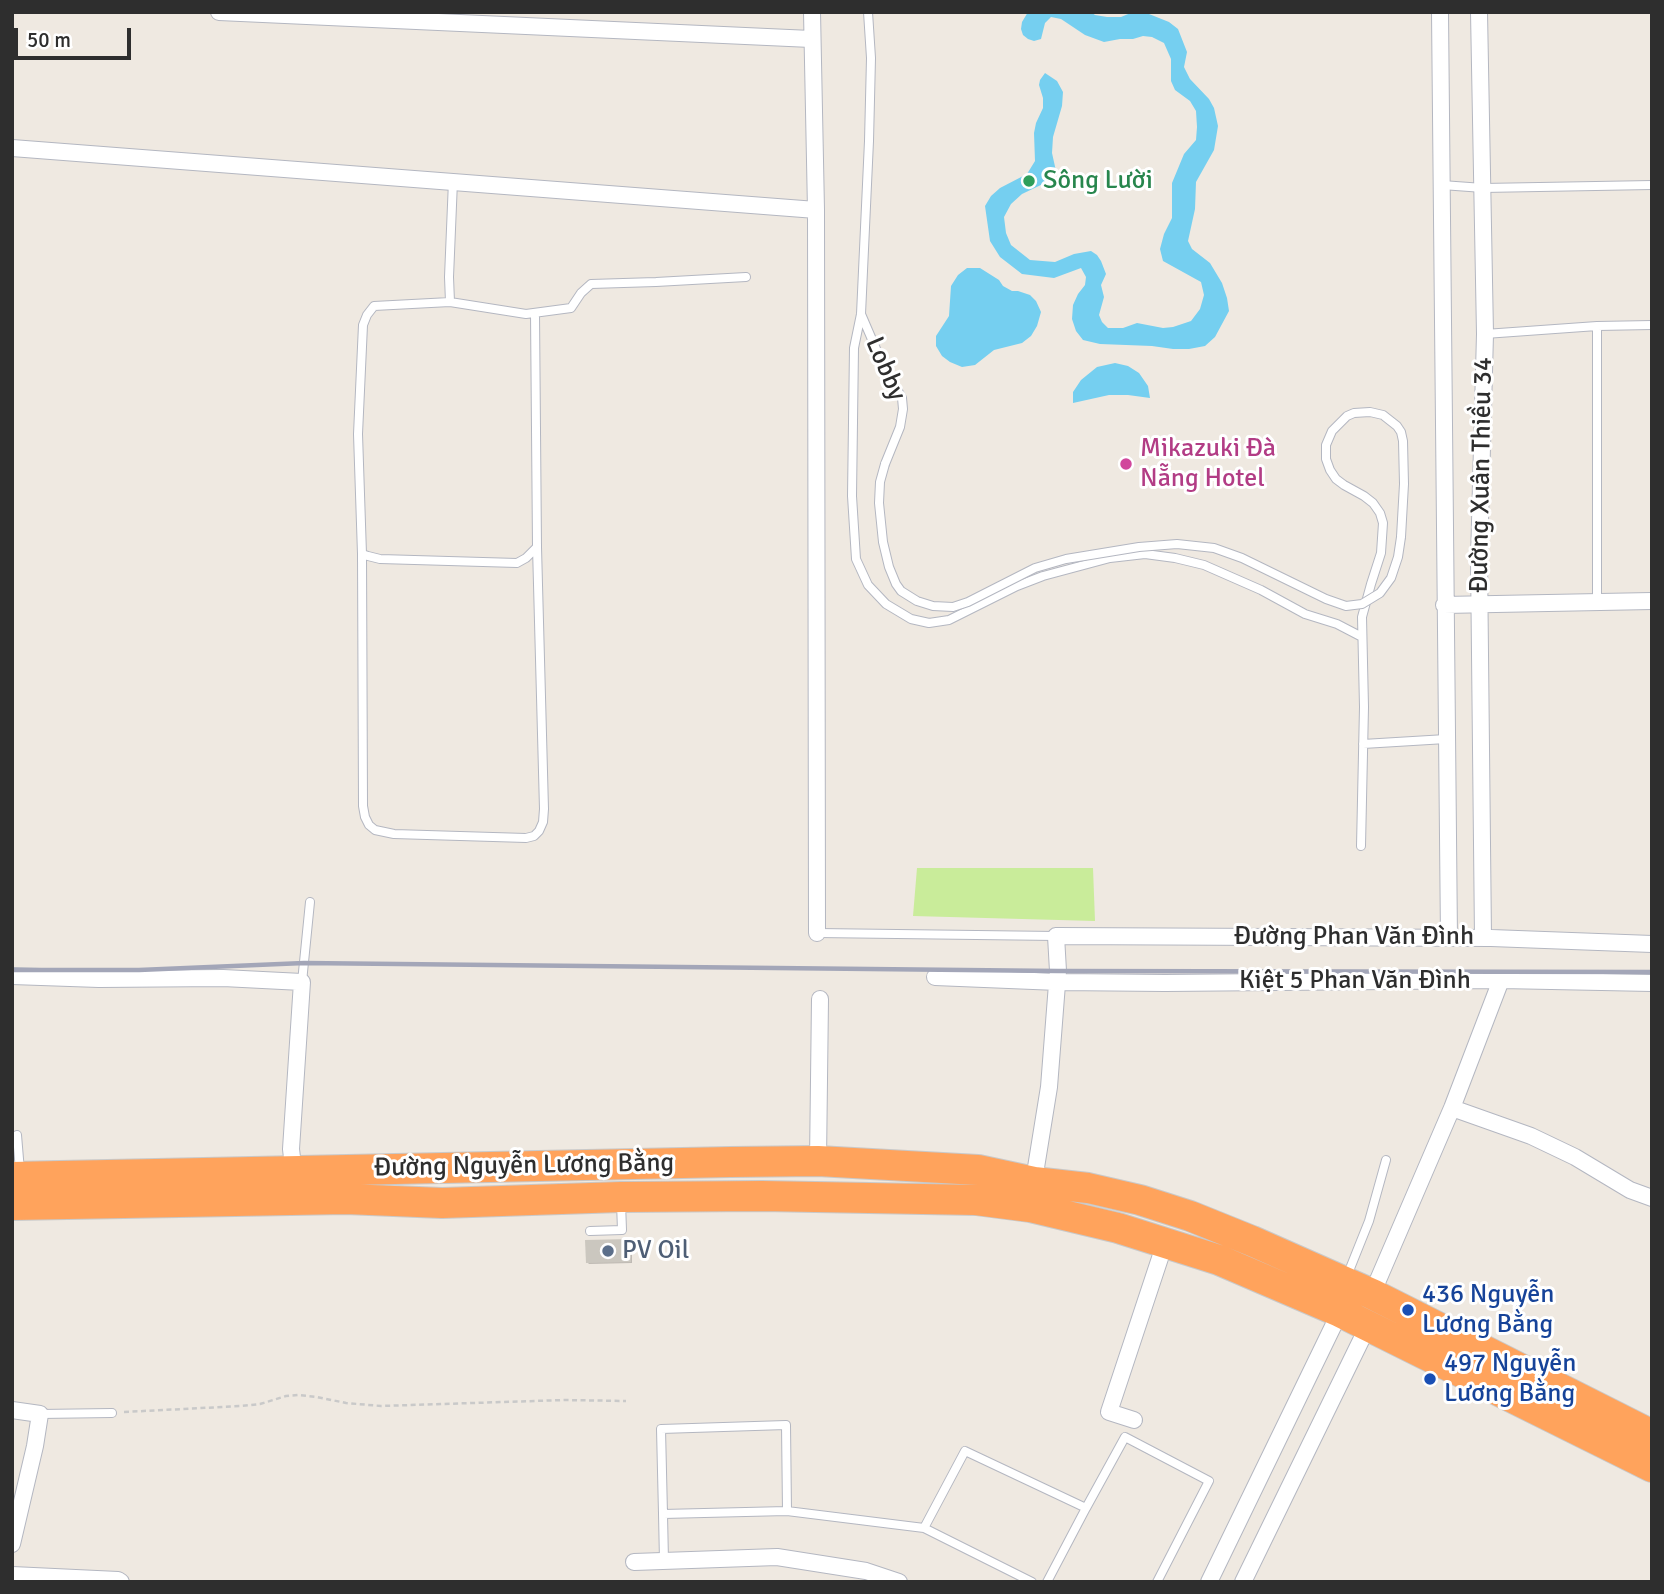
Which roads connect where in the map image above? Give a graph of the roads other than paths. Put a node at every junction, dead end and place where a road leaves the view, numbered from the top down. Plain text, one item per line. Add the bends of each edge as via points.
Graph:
1 (219, 12) edge
2 (812, 12) edge
3 (868, 12) edge
4 (1440, 12) edge
5 (1479, 12) edge
6 (811, 39) junction
7 (12, 148) edge
8 (453, 181) junction
9 (1442, 185) junction
10 (1652, 185) edge
11 (1483, 188) junction
12 (816, 211) junction
13 (746, 277) dead end
14 (450, 302) junction
15 (535, 313) junction
16 (861, 314) junction
17 (1652, 325) edge
18 (1597, 326) junction
19 (1485, 334) junction
20 (537, 547) junction
21 (362, 554) junction
22 (1652, 601) edge
23 (1597, 602) junction
24 (1479, 604) junction
25 (1444, 605) junction
26 (1362, 637) junction
27 (1446, 739) junction
28 (1363, 744) junction
29 (1361, 846) dead end
30 (310, 902) dead end
31 (817, 933) joint
32 (1056, 936) junction
33 (1449, 938) junction
34 (1483, 938) junction
35 (1652, 944) edge
36 (12, 976) edge
37 (935, 977) dead end
38 (1501, 980) junction
39 (302, 982) junction
40 (1058, 982) junction
41 (1652, 983) edge
42 (820, 999) dead end
43 (1452, 1108) junction
44 (17, 1135) dead end
45 (1386, 1160) dead end
46 (818, 1161) junction
47 (295, 1185) junction
48 (15, 1186) edge
49 (1032, 1195) junction
50 (621, 1197) junction
51 (1652, 1198) edge
52 (590, 1231) dead end
53 (1165, 1243) junction
54 (1358, 1288) junction
55 (1340, 1312) junction
56 (1368, 1326) junction
57 (12, 1410) edge
58 (112, 1413) road end
59 (40, 1415) junction
60 (1134, 1420) dead end
61 (1652, 1435) edge
62 (1652, 1467) edge
63 (1086, 1508) junction
64 (787, 1511) junction
65 (663, 1514) junction
66 (924, 1528) junction
67 (12, 1544) edge
68 (664, 1560) junction
69 (635, 1562) dead end
70 (12, 1575) edge
71 (119, 1581) edge
72 (898, 1582) edge
73 (1032, 1582) edge
74 (1047, 1582) edge
75 (1157, 1582) edge
76 (1209, 1582) edge
77 (1243, 1582) edge

1 - 6 street
2 - 6 street
3 - 16 lane via 871,58
4 - 9 street, Đường Xuân Thiều 34
5 - 11 street, Đường Xuân Thiều 34
6 - 12 street
7 - 8 street
8 - 12 street
8 - 14 lane
9 - 11 lane
9 - 25 street, Đường Xuân Thiều 34
10 - 11 lane
11 - 19 street, Đường Xuân Thiều 34
12 - 31 street
13 - 15 lane via 591,284 570,308
14 - 15 lane
14 - 21 lane via 374,306 363,325 358,434
15 - 20 lane
16 - 26 lane via 854,348 856,559 868,585 886,604 911,619 929,623 949,620 1043,576 1144,554 1203,565
16 - 26 lane, Lobby, bridge via 902,398 900,427 880,482 879,503 889,567 901,591 916,601 953,607 1035,568 1066,559 1178,544 1214,548 1326,599 1346,606 1362,604 1380,593 1391,578 1401,537 1404,484 1401,432 1383,415 1370,412 1347,416 1326,444 1326,458 1336,479 1374,503 1383,523 1381,553 1371,584 1362,617
17 - 18 lane
18 - 19 lane
18 - 23 lane
19 - 24 street, Đường Xuân Thiều 34
20 - 21 lane via 517,563 380,559
20 - 21 lane via 544,809 539,831 526,838 394,834 369,825 363,806
22 - 23 street
23 - 24 street
24 - 25 street
24 - 34 street, Đường Xuân Thiều 34
25 - 27 street, Đường Xuân Thiều 34
26 - 28 lane, Lobby
27 - 28 lane
27 - 33 street, Đường Xuân Thiều 34
28 - 29 lane, Lobby
30 - 39 lane
31 - 32 lane
32 - 33 street, Đường Phan Văn Đình
32 - 40 street
33 - 34 street, Đường Phan Văn Đình
34 - 35 street, Đường Phan Văn Đình
36 - 39 street
37 - 40 street, Kiệt 5 Phan Văn Đình
38 - 40 street, Kiệt 5 Phan Văn Đình
38 - 41 street, Kiệt 5 Phan Văn Đình
38 - 43 street
39 - 47 street via 291,1149
40 - 49 street via 1049,1087
42 - 46 street
43 - 51 street via 1531,1136
43 - 54 street
44 - 48 lane
45 - 54 lane via 1369,1221
46 - 47 highway, Đường Nguyễn Lương Bằng via 717,1162
46 - 49 highway, Đường Nguyễn Lương Bằng via 978,1170
47 - 48 highway, Đường Nguyễn Lương Bằng
47 - 48 highway via 205,1202
47 - 50 highway, Đường Nguyễn Lương Bằng via 346,1199 442,1203
49 - 50 highway, Đường Nguyễn Lương Bằng via 976,1200
49 - 53 highway, Đường Nguyễn Lương Bằng
49 - 54 highway, Đường Nguyễn Lương Bằng via 1088,1188 1140,1200 1252,1241
50 - 52 lane via 622,1230
53 - 55 highway, Đường Nguyễn Lương Bằng via 1219,1260
53 - 60 street via 1109,1412
54 - 61 highway, Đường Nguyễn Lương Bằng
55 - 56 highway, Đường Nguyễn Lương Bằng
55 - 76 street
56 - 62 highway, Đường Nguyễn Lương Bằng
56 - 77 street
57 - 59 street
58 - 59 lane
59 - 67 street
63 - 66 lane via 965,1451
63 - 74 lane
63 - 75 lane via 1125,1437 1209,1481
64 - 65 lane
64 - 65 lane via 786,1425 660,1429
64 - 66 lane
65 - 68 lane
66 - 73 lane
68 - 69 street
68 - 72 street via 777,1557 866,1571
70 - 71 street

